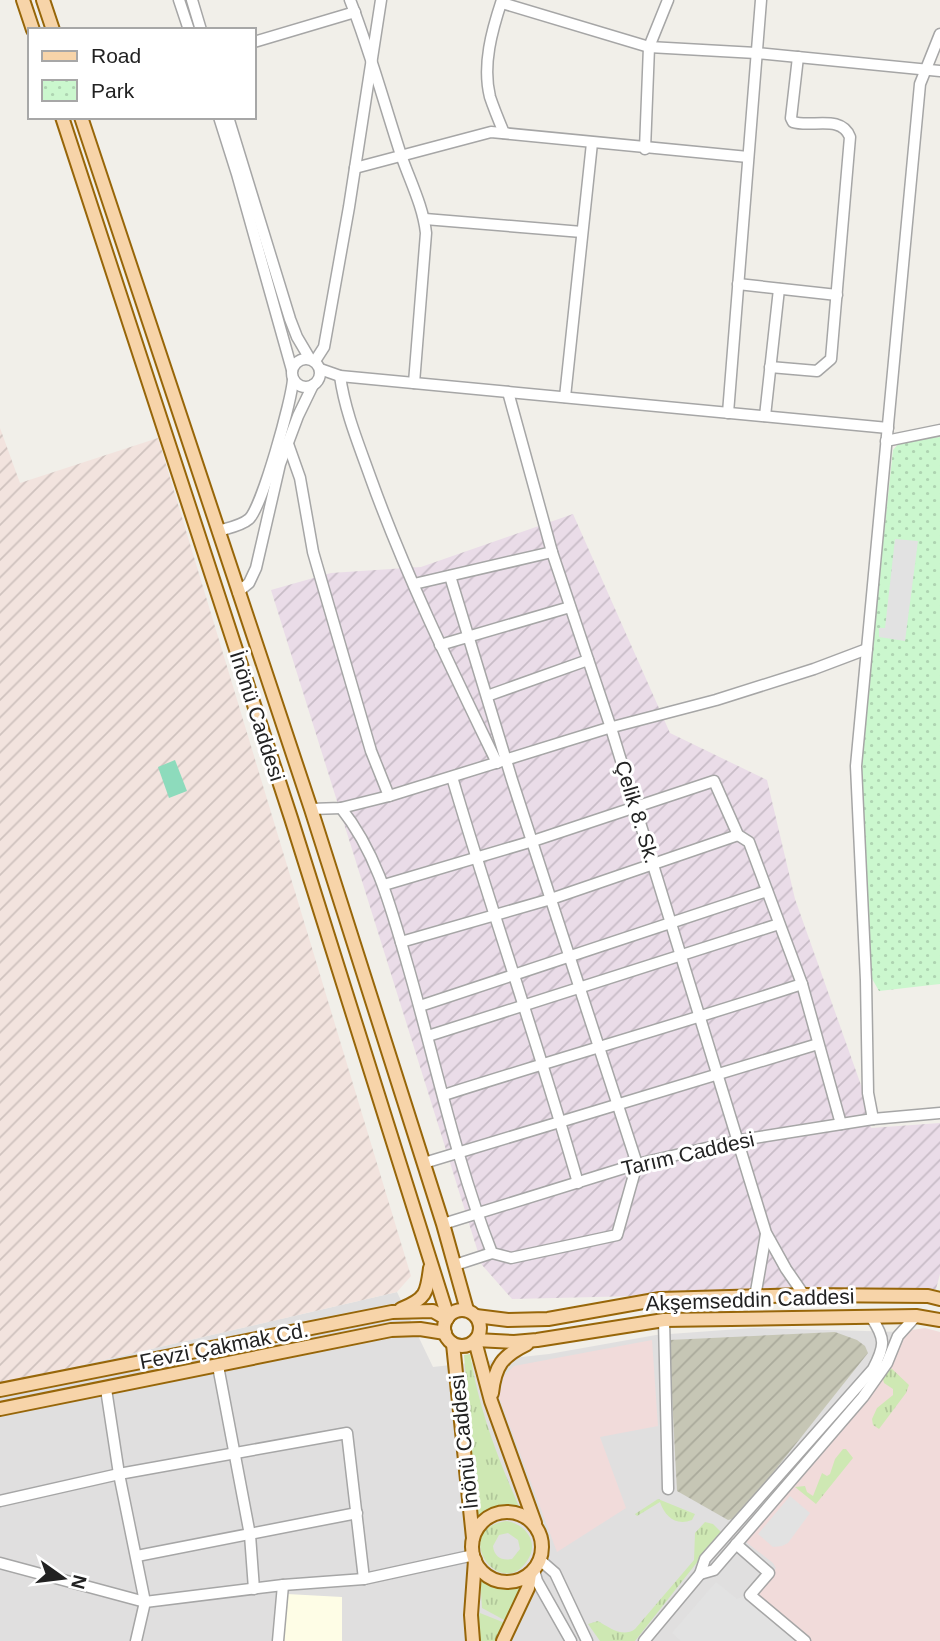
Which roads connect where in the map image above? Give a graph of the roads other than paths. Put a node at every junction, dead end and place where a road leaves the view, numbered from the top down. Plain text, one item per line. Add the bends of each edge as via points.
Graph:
1 (23, 0) edge
2 (43, 0) edge
3 (179, 0) edge
4 (192, 0) edge
5 (351, 0) edge
6 (381, 0) edge
7 (668, 0) edge
8 (761, 0) edge
9 (502, 1) edge
10 (355, 12) junction
11 (32, 28) edge
12 (52, 28) edge
13 (188, 28) edge
14 (200, 28) edge
15 (940, 34) edge
16 (256, 41) edge
17 (649, 47) junction
18 (756, 53) junction
19 (372, 57) junction
20 (798, 57) junction
21 (926, 70) junction
22 (940, 71) edge
23 (63, 119) edge
24 (83, 119) edge
25 (220, 119) edge
26 (229, 119) edge
27 (504, 133) junction
28 (592, 143) junction
29 (645, 149) junction
30 (401, 156) junction
31 (748, 157) junction
32 (355, 169) junction
33 (425, 219) junction
34 (582, 232) junction
35 (738, 284) junction
36 (779, 289) junction
37 (836, 295) junction
38 (315, 363) junction
39 (770, 367) junction
40 (292, 374) junction
41 (340, 376) junction
42 (414, 383) junction
43 (315, 384) junction
44 (508, 392) junction
45 (565, 397) junction
46 (728, 412) junction
47 (765, 416) junction
48 (888, 428) junction
49 (940, 430) edge
50 (886, 441) junction
51 (288, 444) junction
52 (218, 531) junction
53 (552, 552) junction
54 (450, 576) junction
55 (414, 584) junction
56 (238, 592) junction
57 (218, 598) junction
58 (570, 607) junction
59 (468, 636) junction
60 (440, 645) junction
61 (867, 649) junction
62 (588, 660) junction
63 (487, 696) junction
64 (611, 728) junction
65 (502, 762) junction
66 (452, 777) junction
67 (389, 796) junction
68 (635, 806) junction
69 (341, 808) junction
70 (311, 809) junction
71 (738, 835) junction
72 (533, 841) junction
73 (476, 858) junction
74 (653, 865) junction
75 (384, 885) junction
76 (767, 891) junction
77 (551, 899) junction
78 (494, 916) junction
79 (671, 921) junction
80 (779, 924) junction
81 (401, 943) junction
82 (569, 955) junction
83 (681, 956) junction
84 (514, 974) junction
85 (802, 984) junction
86 (580, 988) junction
87 (419, 1006) junction
88 (525, 1006) junction
89 (700, 1018) junction
90 (428, 1036) junction
91 (818, 1044) junction
92 (599, 1046) junction
93 (543, 1063) junction
94 (718, 1076) junction
95 (444, 1096) junction
96 (618, 1105) junction
97 (940, 1113) edge
98 (873, 1119) junction
99 (561, 1123) junction
100 (841, 1124) junction
101 (738, 1140) junction
102 (458, 1153) junction
103 (424, 1163) junction
104 (637, 1164) junction
105 (578, 1183) junction
106 (476, 1213) junction
107 (443, 1224) junction
108 (766, 1233) junction
109 (492, 1253) junction
110 (431, 1264) junction
111 (455, 1265) junction
112 (804, 1295) junction
113 (755, 1297) junction
114 (940, 1299) edge
115 (392, 1312) junction
116 (472, 1313) junction
117 (916, 1316) junction
118 (872, 1317) junction
119 (664, 1320) junction
120 (940, 1320) edge
121 (446, 1323) junction
122 (537, 1340) junction
123 (475, 1341) junction
124 (453, 1344) junction
125 (218, 1366) junction
126 (106, 1388) junction
127 (0, 1391) edge
128 (491, 1401) junction
129 (0, 1409) edge
130 (234, 1454) junction
131 (119, 1474) junction
132 (668, 1489) dead end
133 (0, 1501) edge
134 (357, 1513) junction
135 (536, 1527) junction
136 (250, 1535) junction
137 (473, 1540) junction
138 (736, 1544) junction
139 (137, 1556) junction
140 (474, 1557) junction
141 (0, 1563) edge
142 (535, 1568) junction
143 (700, 1574) junction
144 (364, 1579) junction
145 (283, 1585) junction
146 (254, 1589) junction
147 (145, 1602) junction
148 (647, 1639) edge
149 (136, 1641) edge
150 (278, 1641) edge
151 (473, 1641) edge
152 (503, 1641) edge
153 (570, 1641) edge
154 (587, 1641) edge
155 (805, 1641) edge

1 - 11 main road
2 - 12 main road
3 - 13 street
4 - 14 street
5 - 10 street
6 - 19 street
7 - 17 street
8 - 18 street
9 - 17 street
9 - 27 street via 487,65 490,96
10 - 16 street
10 - 19 street
15 - 21 street
17 - 18 street
17 - 29 street
18 - 20 street
18 - 31 street
19 - 30 street
19 - 32 street
20 - 21 street
20 - 37 street via 793,122 839,124 850,137
21 - 22 street
21 - 48 street via 920,84
23 - 57 main road, İnönü Caddesi
24 - 52 main road, İnönü Caddesi
25 - 40 street
26 - 38 street via 290,319
27 - 28 street
27 - 30 street via 491,132
28 - 29 street
28 - 34 street
29 - 31 street
30 - 32 street
30 - 33 street
31 - 35 street
32 - 38 street via 324,347
33 - 34 street
33 - 42 street
34 - 45 street
35 - 36 street
35 - 46 street
36 - 37 street
36 - 39 street
37 - 39 street via 831,359 817,371
38 - 40 street via 301,359
38 - 41 street
38 - 43 street
39 - 47 street
40 - 43 street via 304,387
40 - 52 street via 288,411 257,505 248,520
41 - 42 street
41 - 43 street
41 - 55 street via 361,452
42 - 44 street
43 - 51 street
44 - 45 street
44 - 53 street, Çelik 8. Sk.
45 - 46 street
46 - 47 street
47 - 48 street
48 - 50 street
49 - 50 street
50 - 61 street
51 - 56 street via 256,568
51 - 67 street via 300,478 315,560 371,751
52 - 56 main road, İnönü Caddesi
53 - 54 street
53 - 58 street, Çelik 8. Sk.
54 - 55 street
54 - 59 street
55 - 60 street
56 - 57 main road
56 - 70 main road, İnönü Caddesi
57 - 110 main road, İnönü Caddesi
58 - 59 street
58 - 62 street, Çelik 8. Sk.
59 - 60 street
59 - 63 street
60 - 65 street
61 - 64 street via 716,700
61 - 98 street via 856,766 868,1093
62 - 63 street
62 - 64 street, Çelik 8. Sk.
63 - 65 street
64 - 65 street
64 - 68 street, Çelik 8. Sk.
65 - 66 street
65 - 72 street
66 - 67 street
66 - 73 street
67 - 69 street
68 - 71 street via 714,781
68 - 72 street
68 - 74 street, Çelik 8. Sk.
69 - 70 street
69 - 75 street via 362,835
70 - 103 main road, İnönü Caddesi
71 - 74 street
71 - 76 street via 749,842
72 - 73 street
72 - 77 street
73 - 75 street
73 - 78 street
74 - 77 street
74 - 79 street, Çelik 8. Sk.
75 - 81 street
76 - 79 street
76 - 80 street
77 - 78 street
77 - 82 street
78 - 81 street
78 - 84 street
79 - 82 street
79 - 83 street, Çelik 8. Sk.
80 - 83 street
80 - 85 street
81 - 87 street
82 - 84 street
82 - 86 street
83 - 86 street
83 - 89 street, Çelik 8. Sk.
84 - 87 street
84 - 88 street
85 - 89 street
85 - 91 street
86 - 88 street
86 - 92 street
87 - 90 street
88 - 90 street
88 - 93 street
89 - 92 street
89 - 94 street, Çelik 8. Sk.
90 - 95 street
91 - 94 street
91 - 100 street
92 - 93 street
92 - 96 street
93 - 95 street
93 - 99 street
94 - 96 street
94 - 101 street, Çelik 8. Sk.
95 - 102 street
96 - 99 street
96 - 104 street
97 - 98 street, Tarım Caddesi
98 - 100 street, Tarım Caddesi
99 - 102 street
99 - 105 street
100 - 101 street, Tarım Caddesi
101 - 104 street, Tarım Caddesi
101 - 108 street, Çelik 8. Sk.
102 - 103 street
102 - 106 street
103 - 107 main road, İnönü Caddesi
104 - 105 street, Tarım Caddesi
104 - 109 street via 618,1234 511,1258
105 - 106 street, Tarım Caddesi
106 - 107 street, Tarım Caddesi
106 - 109 street
107 - 111 main road, İnönü Caddesi
108 - 112 street
108 - 113 street
109 - 111 street
110 - 115 main road via 427,1290 418,1301
110 - 121 main road, İnönü Caddesi
111 - 116 main road, İnönü Caddesi
112 - 113 main road, Akşemseddin Caddesi
112 - 114 main road, Akşemseddin Caddesi
113 - 116 main road, Akşemseddin Caddesi via 660,1299 548,1319 508,1320
115 - 121 main road, Fevzi Çakmak Cd. via 433,1311
115 - 127 main road, Fevzi Çakmak Cd.
116 - 121 main road via 457,1311
116 - 123 main road via 481,1325
117 - 118 main road, Akşemseddin Caddesi
117 - 120 main road, Akşemseddin Caddesi
117 - 138 street via 898,1336 887,1363 863,1397
118 - 119 main road, Akşemseddin Caddesi
118 - 143 street via 882,1334 882,1352 873,1369 705,1559
119 - 122 main road, Akşemseddin Caddesi
119 - 132 street
121 - 124 main road
121 - 125 main road, Fevzi Çakmak Cd.
122 - 123 main road, Akşemseddin Caddesi
122 - 128 main road via 508,1353 494,1374
123 - 124 main road
123 - 128 main road, İnönü Caddesi
124 - 137 main road, İnönü Caddesi
125 - 126 main road, Fevzi Çakmak Cd.
125 - 130 street
126 - 129 main road, Fevzi Çakmak Cd.
126 - 131 street
128 - 135 main road, İnönü Caddesi
130 - 131 street
130 - 134 street via 347,1433
130 - 136 street
131 - 133 street
131 - 139 street
134 - 136 street
134 - 144 street
135 - 137 main road via 517,1513 495,1514 477,1529
135 - 142 main road via 542,1548
136 - 139 street
136 - 146 street
137 - 140 main road
138 - 143 street via 714,1570
138 - 155 street via 769,1573 750,1595
139 - 147 street
140 - 142 main road via 488,1577 499,1581 510,1582
140 - 144 street
140 - 151 main road
141 - 147 street
142 - 152 main road
142 - 153 street via 537,1581
142 - 154 street via 555,1573
143 - 148 street
144 - 145 street
145 - 146 street
145 - 150 street
146 - 147 street
147 - 149 street

